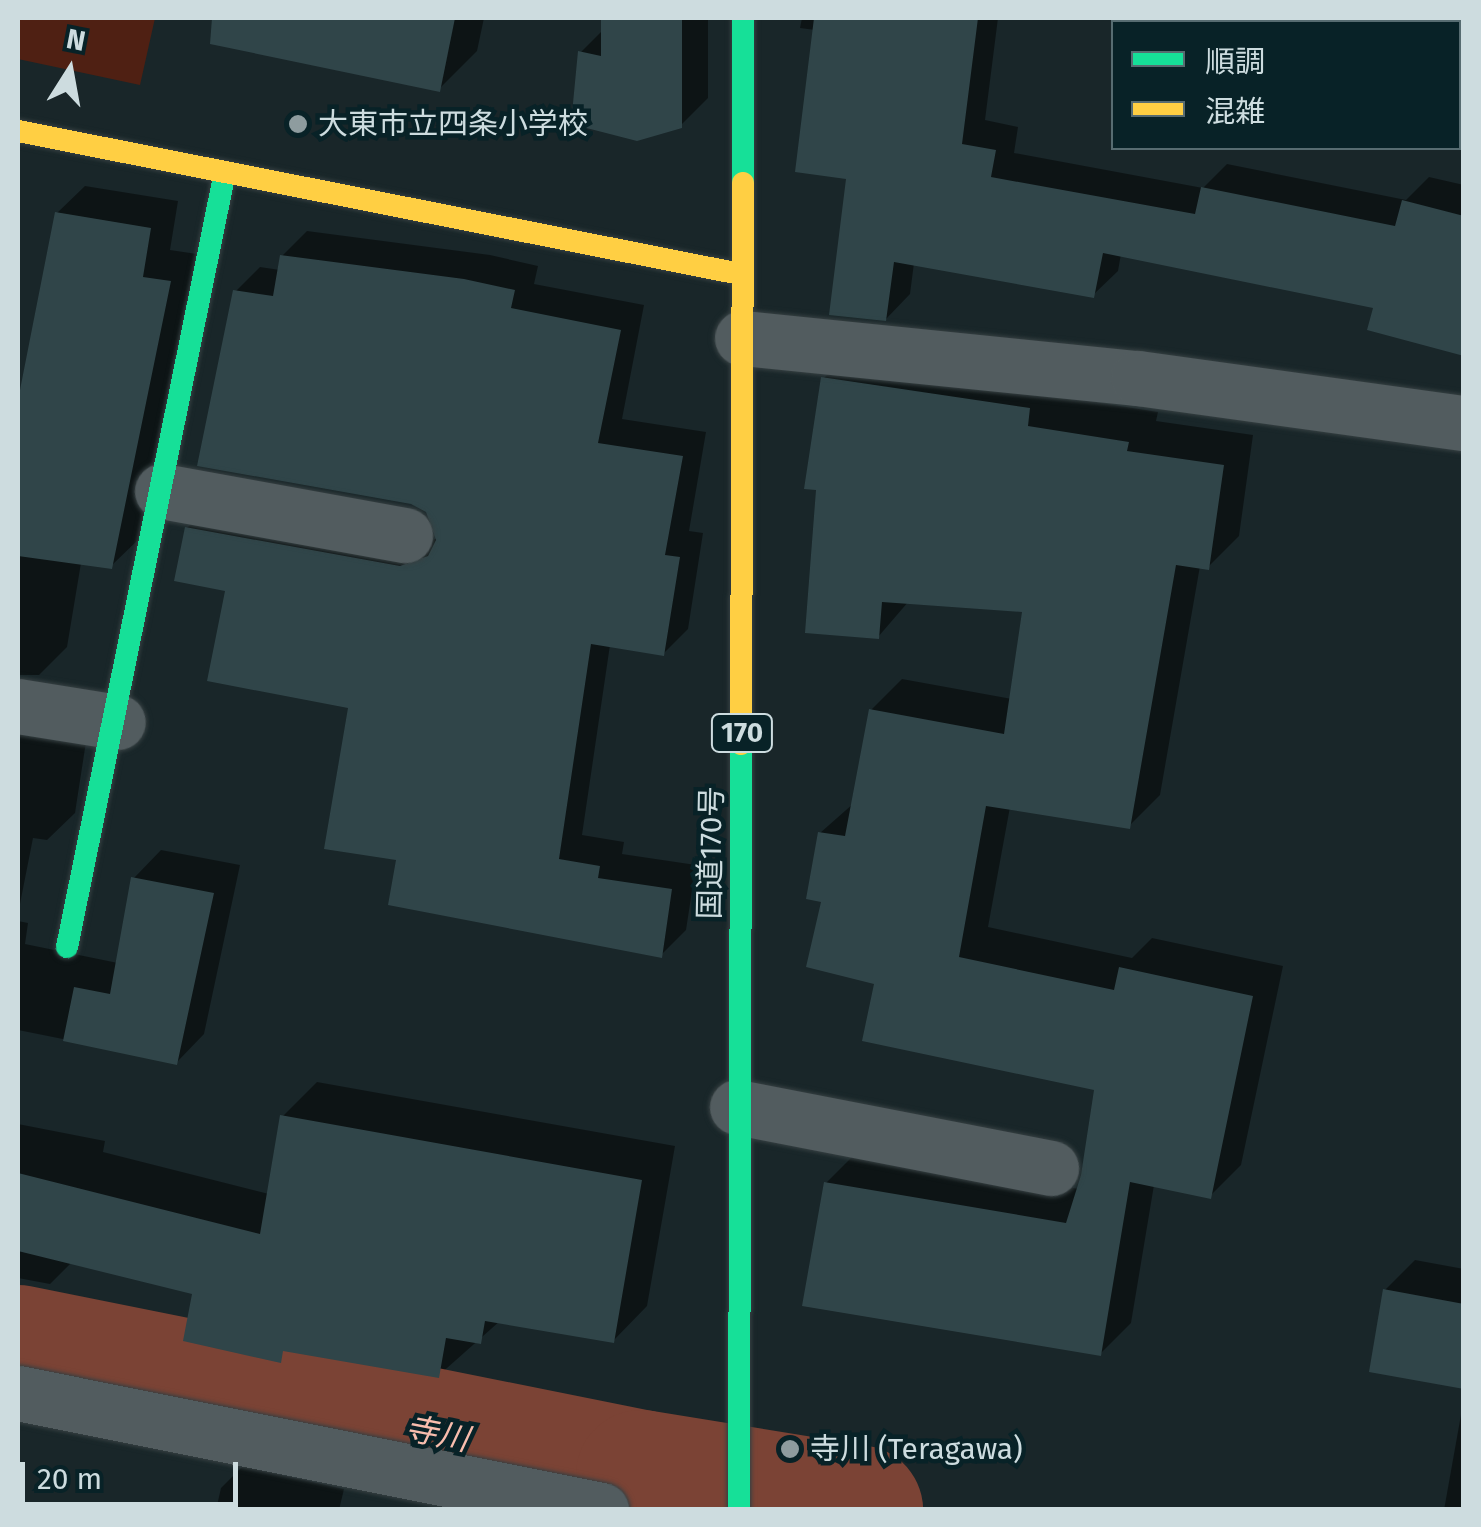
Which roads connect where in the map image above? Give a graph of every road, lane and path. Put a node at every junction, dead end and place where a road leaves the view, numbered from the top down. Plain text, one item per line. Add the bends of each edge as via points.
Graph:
1 (743, 18) edge
2 (18, 132) edge
3 (224, 177) junction
4 (740, 274) junction
5 (742, 338) junction
6 (1464, 423) edge
7 (162, 491) junction
8 (405, 534) dead end
9 (18, 706) edge
10 (118, 722) junction
11 (67, 947) dead end
12 (737, 1107) junction
13 (1051, 1168) dead end
14 (18, 1393) edge
15 (570, 1506) edge
16 (738, 1510) edge

1 - 4 main road, 国道170号 / 170
2 - 3 main road
3 - 4 main road
3 - 7 main road
4 - 5 main road, 国道170号 / 170
5 - 6 street via 1138,378
5 - 12 main road, 国道170号 / 170
7 - 8 street
7 - 10 main road
9 - 10 street
10 - 11 main road
12 - 13 street
12 - 16 main road, 国道170号 / 170
14 - 15 street

